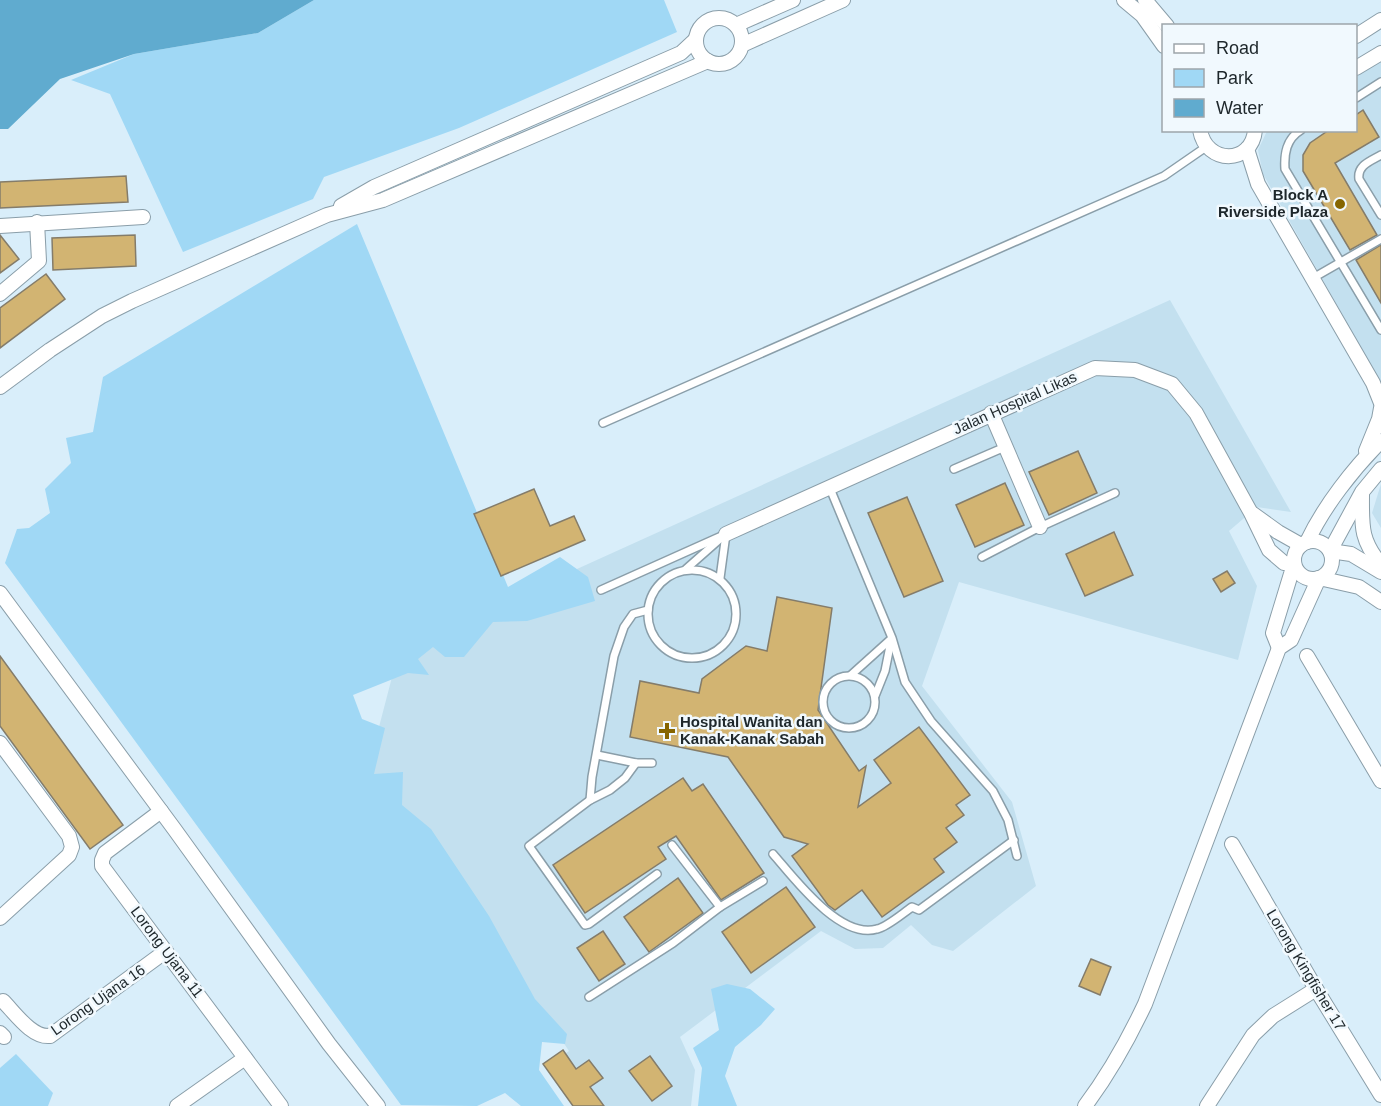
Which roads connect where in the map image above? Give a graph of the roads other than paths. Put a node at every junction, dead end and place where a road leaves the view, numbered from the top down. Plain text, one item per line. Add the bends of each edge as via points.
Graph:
1 (793, 0) edge
2 (843, 0) edge
3 (1124, 0) edge
4 (1146, 0) edge
5 (1381, 20) edge
6 (1165, 24) edge
7 (736, 25) junction
8 (1357, 35) edge
9 (696, 39) junction
10 (1162, 43) edge
11 (742, 45) junction
12 (1381, 53) edge
13 (708, 61) junction
14 (1357, 67) edge
15 (1381, 82) edge
16 (1357, 97) edge
17 (1200, 132) edge
18 (1256, 132) edge
19 (1298, 132) edge
20 (1206, 147) junction
21 (1246, 149) junction
22 (1381, 155) edge
23 (1231, 157) junction
24 (1258, 184) junction
25 (327, 215) junction
26 (1381, 215) edge
27 (142, 217) dead end
28 (37, 222) junction
29 (0, 226) edge
30 (1381, 238) edge
31 (1340, 262) junction
32 (1313, 278) junction
33 (0, 294) edge
34 (1381, 330) edge
35 (2, 382) edge
36 (1377, 385) edge
37 (1381, 403) edge
38 (1381, 408) edge
39 (991, 413) junction
40 (603, 423) dead end
41 (1381, 441) edge
42 (1005, 447) junction
43 (1363, 459) junction
44 (954, 469) dead end
45 (1381, 469) edge
46 (829, 486) junction
47 (1362, 492) junction
48 (1115, 493) dead end
49 (1251, 513) junction
50 (1040, 527) junction
51 (726, 534) junction
52 (1304, 543) junction
53 (1330, 551) junction
54 (982, 557) dead end
55 (1294, 564) junction
56 (1381, 565) edge
57 (686, 569) junction
58 (1381, 572) edge
59 (720, 578) junction
60 (1318, 578) junction
61 (600, 590) dead end
62 (0, 593) edge
63 (1381, 602) edge
64 (648, 610) junction
65 (892, 638) junction
66 (1279, 648) junction
67 (1307, 656) dead end
68 (851, 675) junction
69 (875, 696) junction
70 (0, 743) edge
71 (597, 755) junction
72 (636, 763) junction
73 (652, 763) dead end
74 (1381, 781) edge
75 (590, 800) junction
76 (161, 811) junction
77 (1014, 840) junction
78 (1232, 844) dead end
79 (672, 846) dead end
80 (773, 854) dead end
81 (1017, 856) dead end
82 (657, 874) dead end
83 (763, 881) dead end
84 (720, 908) junction
85 (0, 918) edge
86 (166, 951) junction
87 (1316, 989) junction
88 (589, 997) dead end
89 (3, 1001) dead end
90 (245, 1058) junction
91 (1381, 1095) edge
92 (177, 1106) edge
93 (281, 1106) edge
94 (378, 1106) edge
95 (1085, 1106) edge
96 (1208, 1106) edge

1 - 7 street
2 - 11 street
3 - 10 street via 1142,15
4 - 6 street
5 - 8 street
7 - 9 street via 715,18 702,25
7 - 11 street
9 - 13 street via 699,52
9 - 25 street via 681,53 374,187
11 - 13 street via 730,62
12 - 14 street
13 - 25 street via 383,200
15 - 16 lane
17 - 20 street
18 - 21 street
19 - 31 lane via 1284,156 1285,169
20 - 23 street
20 - 40 lane via 1164,176
21 - 23 street
21 - 24 street
22 - 26 lane via 1358,174
23 - 24 street
24 - 32 street
25 - 35 street via 102,316
27 - 28 street
28 - 29 street
28 - 33 street via 39,261
30 - 31 lane
31 - 32 lane
31 - 34 lane
32 - 36 street
36 - 37 street
38 - 43 street
39 - 42 street
39 - 46 street, Jalan Hospital Likas
39 - 49 street, Jalan Hospital Likas via 1095,368 1135,370 1172,384 1196,413
41 - 43 street
42 - 44 lane
42 - 50 street
43 - 52 street
45 - 47 street
46 - 51 street, Jalan Hospital Likas
46 - 65 lane
47 - 53 street
47 - 56 street via 1366,545
48 - 50 lane
49 - 52 street via 1278,532
49 - 55 street, Jalan Hospital Likas via 1269,550 1284,563
50 - 54 lane
51 - 57 lane
51 - 59 lane
51 - 61 lane
52 - 53 street via 1322,543
52 - 55 street via 1295,554
53 - 58 street via 1350,555
53 - 60 street via 1330,568
55 - 60 street via 1302,576
55 - 66 street via 1274,633
57 - 59 lane via 703,570
57 - 64 lane via 659,584
59 - 64 lane via 735,602 737,618 726,644 716,652 691,658 673,654 659,643 650,628
60 - 63 street via 1359,587
60 - 66 street via 1291,640
62 - 76 street
64 - 71 lane via 633,614 624,627 614,656
65 - 68 lane
65 - 69 lane
65 - 77 lane via 905,682 931,721 993,791
66 - 95 street via 1145,1004 1105,1080
67 - 74 street
68 - 69 lane via 862,678
68 - 69 lane via 836,678 824,691 822,703 829,719 842,727 860,726 873,713
70 - 85 street via 69,836 72,847 69,855
71 - 72 lane
71 - 75 lane
72 - 73 lane
72 - 75 lane via 625,778
75 - 82 lane via 529,846 585,925
76 - 86 street, Lorong Ujana 11 via 105,853 102,866
76 - 94 street
77 - 80 lane via 919,910 912,907 878,930 860,930 841,923 811,897
77 - 81 lane
78 - 87 street, Lorong Kingfisher 17
79 - 84 lane
83 - 84 lane
84 - 88 lane
86 - 89 street, Lorong Ujana 16 via 50,1036 36,1033
86 - 90 street, Lorong Ujana 11
87 - 91 street, Lorong Kingfisher 17
87 - 96 street via 1253,1035
90 - 92 street
90 - 93 street, Lorong Ujana 11

